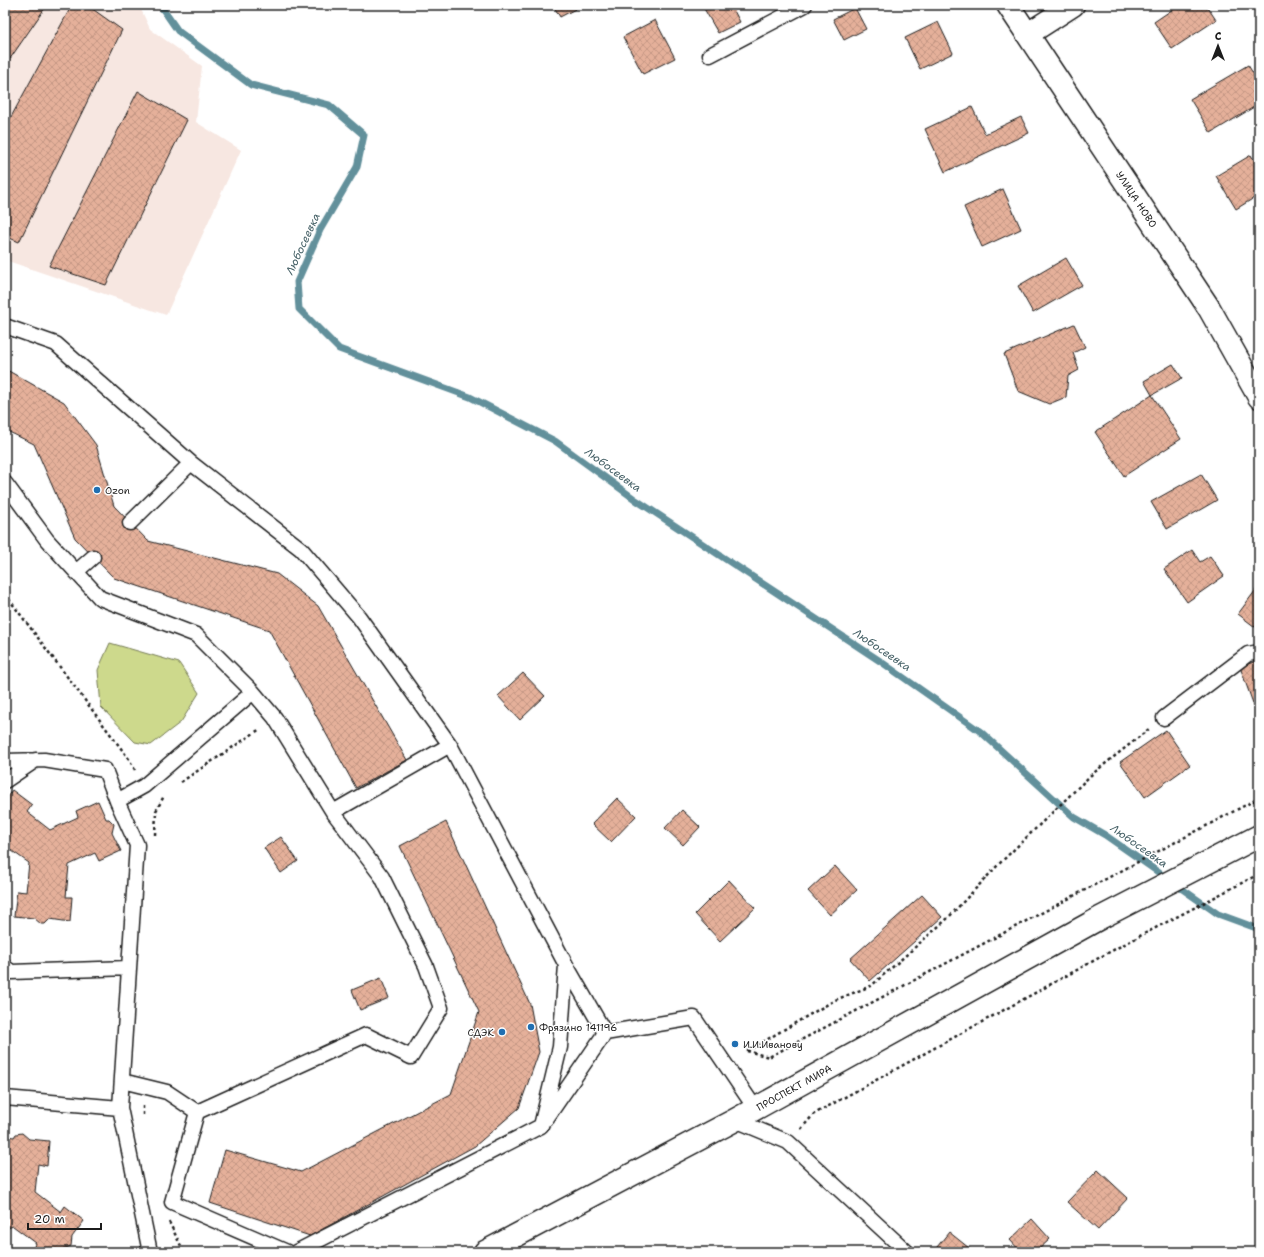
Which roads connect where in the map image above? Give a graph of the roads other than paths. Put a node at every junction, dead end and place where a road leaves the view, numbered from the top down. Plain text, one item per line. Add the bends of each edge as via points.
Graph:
1 (805, 5) edge
2 (1008, 5) edge
3 (1073, 5) edge
4 (1028, 34) junction
5 (710, 55) dead end
6 (5, 326) edge
7 (1259, 397) edge
8 (192, 463) junction
9 (5, 483) edge
10 (130, 523) dead end
11 (93, 557) dead end
12 (76, 572) junction
13 (1259, 652) edge
14 (253, 692) junction
15 (1164, 718) road end
16 (450, 745) junction
17 (37, 760) junction
18 (5, 761) edge
19 (5, 781) edge
20 (117, 801) junction
21 (333, 812) junction
22 (1259, 836) edge
23 (566, 966) junction
24 (5, 967) edge
25 (129, 968) junction
26 (606, 1033) junction
27 (122, 1081) junction
28 (5, 1098) edge
29 (120, 1108) junction
30 (756, 1108) junction
31 (197, 1112) junction
32 (735, 1120) junction
33 (541, 1126) junction
34 (150, 1252) edge
35 (287, 1252) edge
36 (296, 1252) edge
37 (485, 1252) edge
38 (907, 1252) edge

1 - 5 lane
2 - 4 main road, УЛИЦА НОВО
3 - 4 main road
4 - 7 main road, УЛИЦА НОВО via 1209,308
6 - 8 lane via 56,344
8 - 10 lane
8 - 16 lane via 302,549 359,617
9 - 12 lane via 47,540
11 - 12 lane
12 - 14 lane via 100,598 196,635
13 - 15 lane via 1248,654
14 - 20 lane via 144,786
14 - 21 lane via 275,718
16 - 21 lane
16 - 23 lane
17 - 18 lane
17 - 19 lane
17 - 20 lane via 105,770
20 - 25 lane via 137,845
21 - 31 lane via 382,877 426,966 441,1008 410,1057 366,1035
22 - 30 main road, ПРОСПЕКТ МИРА via 1100,918
23 - 26 lane
23 - 33 lane via 560,1047
24 - 25 lane via 11,972
25 - 27 lane
26 - 30 lane via 694,1018
26 - 33 lane
27 - 29 lane
27 - 31 lane via 167,1092
28 - 29 lane
29 - 34 lane
30 - 32 main road, ПРОСПЕКТ МИРА
31 - 35 lane via 172,1202
32 - 37 main road, ПРОСПЕКТ МИРА
32 - 38 lane via 788,1142
33 - 36 lane

